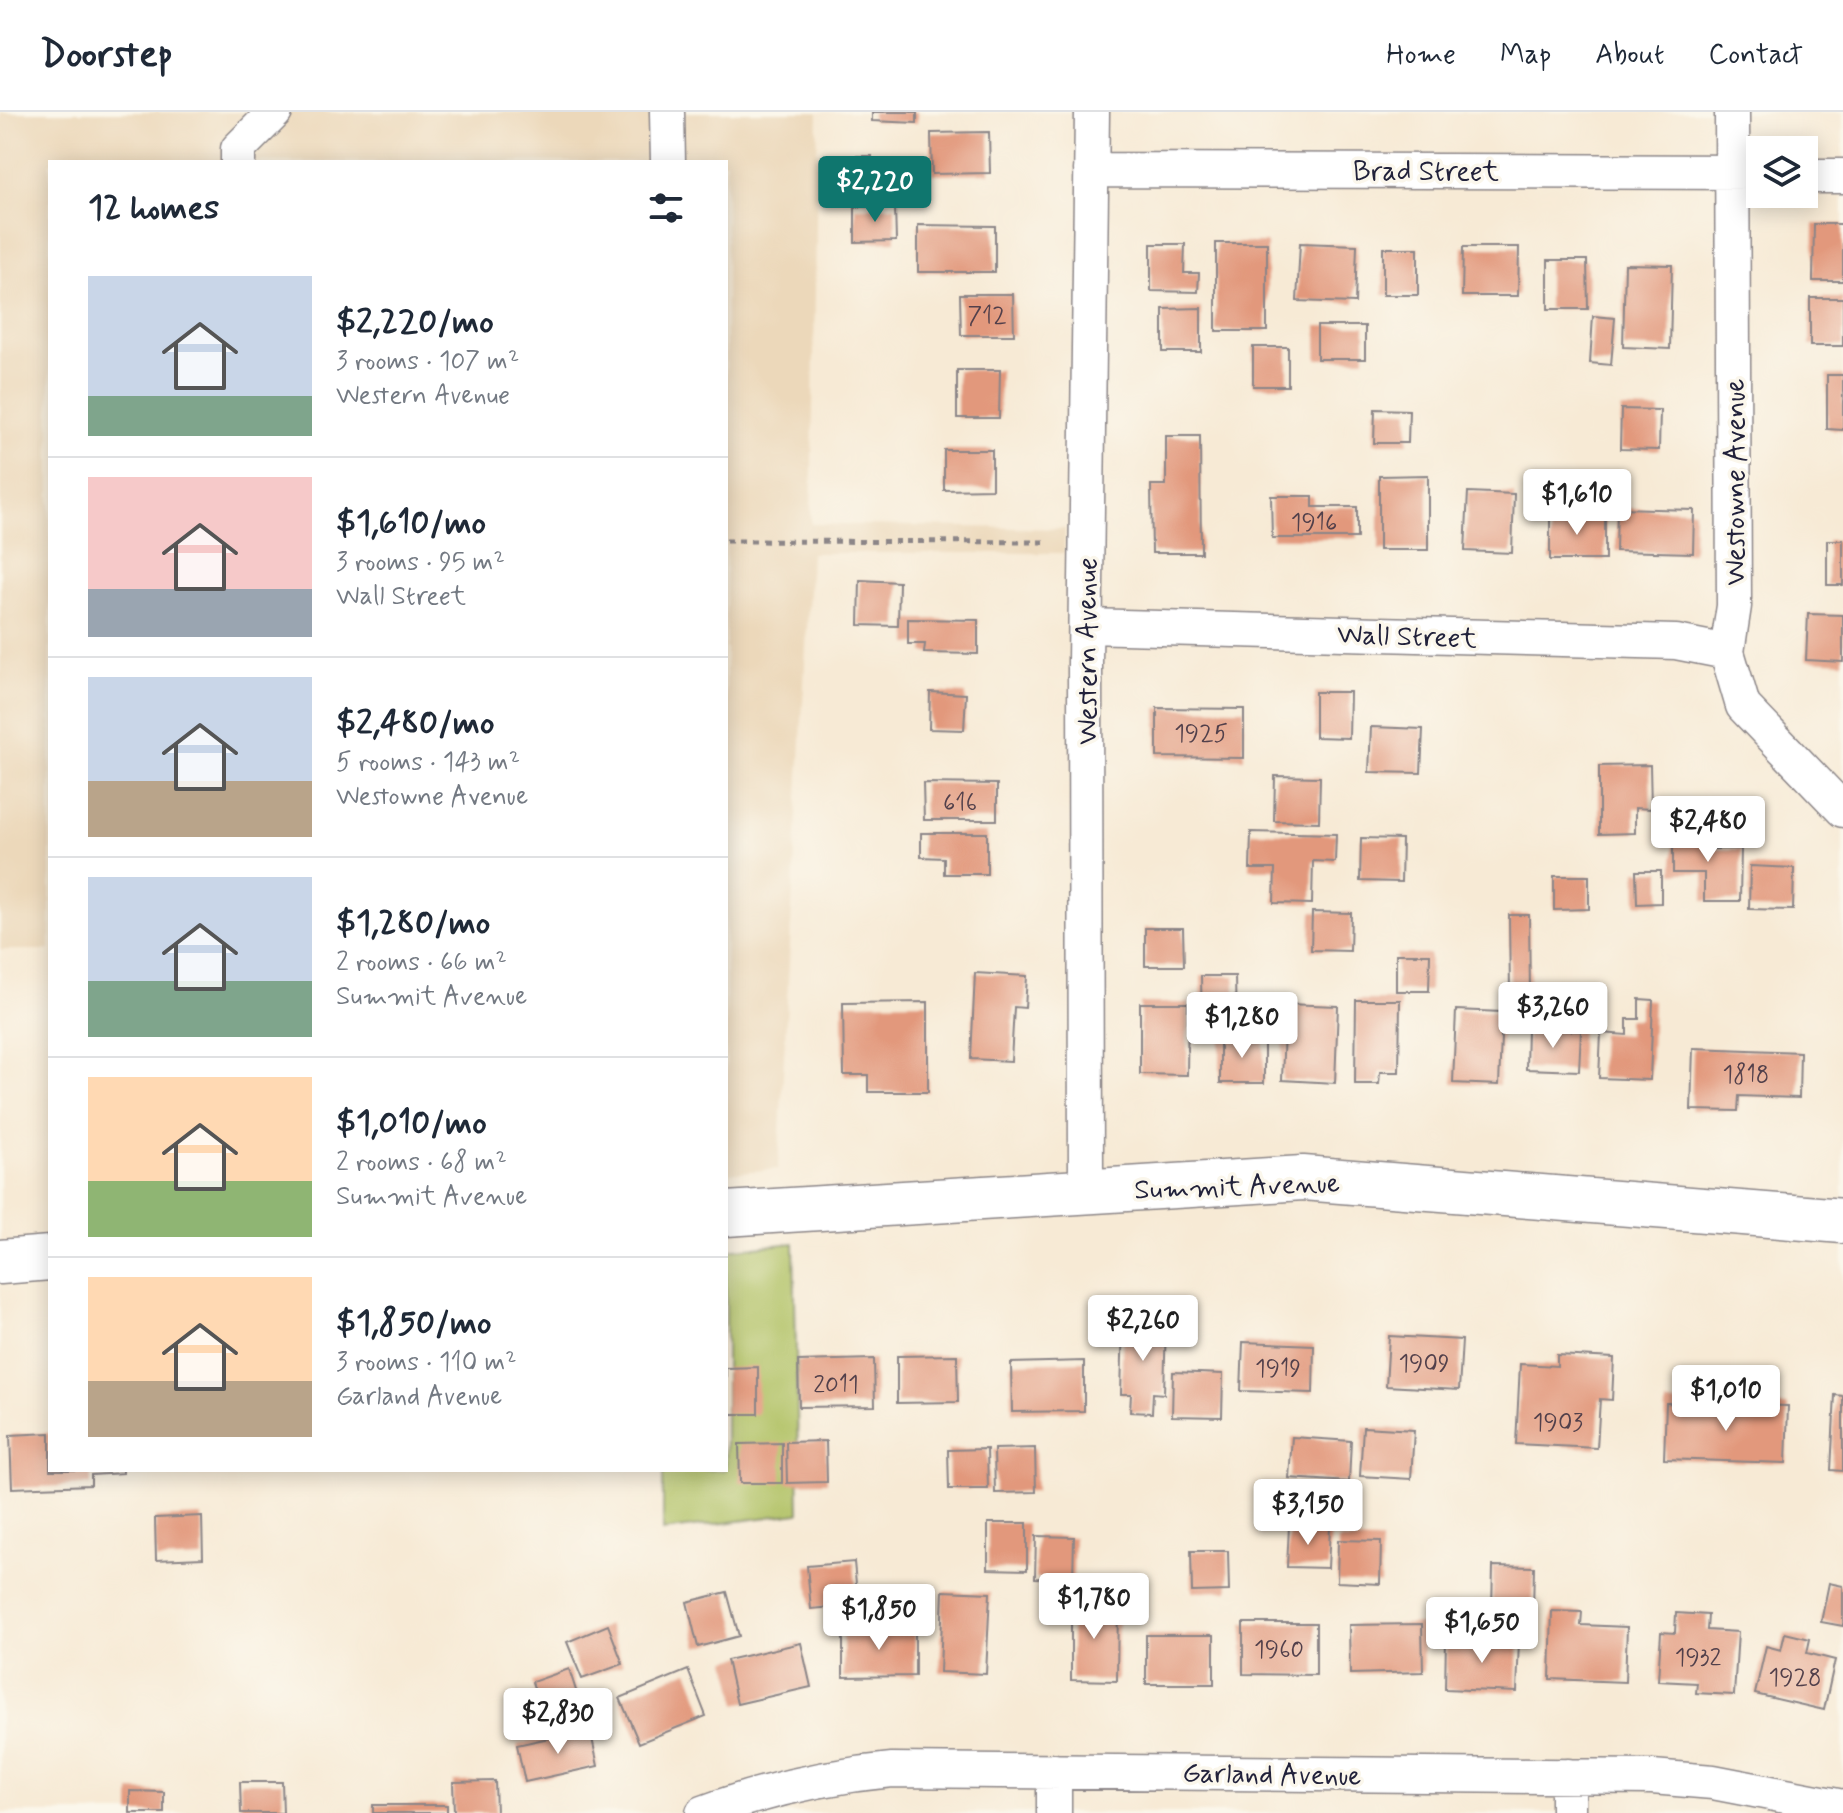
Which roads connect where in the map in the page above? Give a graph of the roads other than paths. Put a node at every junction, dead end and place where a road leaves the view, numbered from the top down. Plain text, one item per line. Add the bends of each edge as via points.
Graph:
1 (275, 112) edge
2 (667, 112) edge
3 (1092, 112) edge
4 (1732, 112) edge
5 (238, 160) edge
6 (668, 160) edge
7 (1091, 170) junction
8 (1746, 171) edge
9 (1818, 176) edge
10 (1843, 176) edge
11 (1086, 626) junction
12 (1727, 652) junction
13 (1843, 810) edge
14 (1086, 1190) junction
15 (728, 1214) edge
16 (1843, 1221) edge
17 (48, 1258) edge
18 (0, 1262) edge
19 (1054, 1771) junction
20 (1568, 1776) junction
21 (1843, 1807) edge
22 (703, 1813) edge
23 (1054, 1813) edge
24 (1568, 1813) edge

1 - 5 street via 238,149
2 - 6 street
3 - 7 street, Western Avenue
4 - 8 street, Westowne Avenue
7 - 8 street, Brad Street
7 - 11 street, Western Avenue
8 - 12 street, Westowne Avenue via 1734,606
9 - 10 street
11 - 12 street, Wall Street via 1676,642
11 - 14 street, Western Avenue
12 - 13 street, Westowne Avenue via 1743,706
14 - 15 main road, Summit Avenue
14 - 16 main road, Summit Avenue via 1303,1178
17 - 18 main road
19 - 20 street, Garland Avenue
19 - 22 street, Garland Avenue via 842,1774 758,1793
19 - 23 street
20 - 21 street, Garland Avenue via 1713,1782
20 - 24 street

